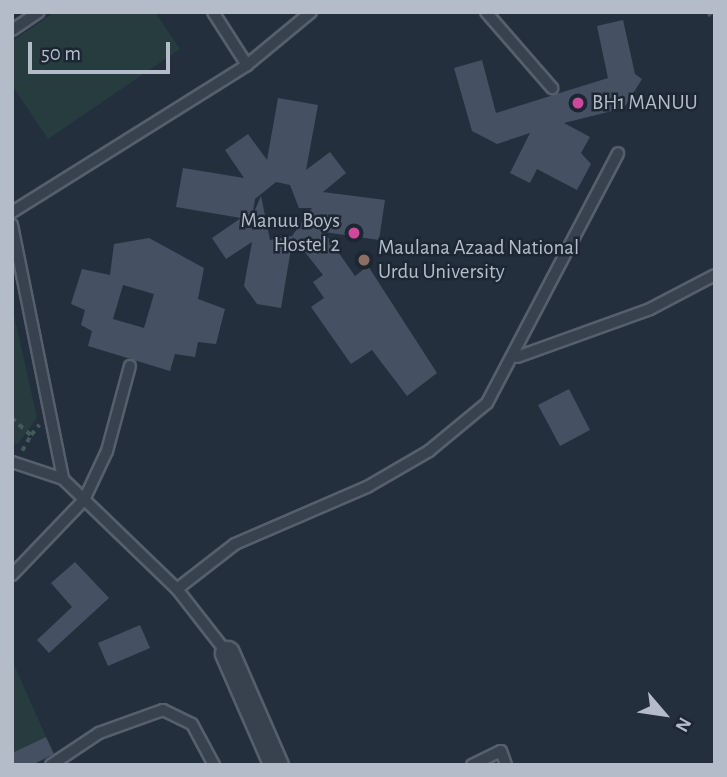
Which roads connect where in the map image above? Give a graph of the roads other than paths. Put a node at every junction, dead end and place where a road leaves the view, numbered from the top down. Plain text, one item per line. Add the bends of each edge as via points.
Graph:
1 (39, 12) edge
2 (213, 12) edge
3 (311, 12) edge
4 (486, 12) edge
5 (12, 30) edge
6 (247, 65) junction
7 (552, 88) dead end
8 (618, 153) dead end
9 (12, 212) edge
10 (12, 225) edge
11 (715, 275) edge
12 (517, 357) junction
13 (130, 366) dead end
14 (12, 462) edge
15 (63, 479) junction
16 (84, 500) junction
17 (12, 575) edge
18 (177, 589) junction
19 (227, 653) joint
20 (51, 765) edge
21 (214, 765) edge
22 (276, 765) edge
23 (472, 765) edge
24 (506, 765) edge

1 - 5 lane
2 - 6 lane
3 - 6 lane
4 - 7 lane
6 - 9 lane
8 - 12 lane
10 - 15 lane
11 - 12 lane via 650,309
12 - 18 lane via 487,403 429,451 367,487 235,544
13 - 16 lane via 107,451
14 - 15 lane
15 - 16 lane
16 - 17 lane
16 - 18 lane
18 - 19 lane
19 - 22 street
20 - 21 lane via 99,733 163,709 192,723
23 - 24 lane via 500,751

